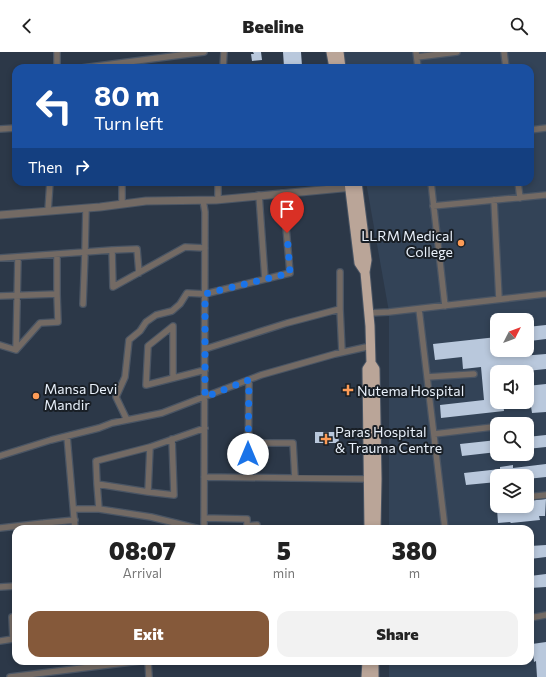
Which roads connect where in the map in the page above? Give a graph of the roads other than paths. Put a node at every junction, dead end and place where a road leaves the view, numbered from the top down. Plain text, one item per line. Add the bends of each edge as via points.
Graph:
1 (57, 52) edge
2 (204, 52) edge
3 (224, 52) edge
4 (331, 52) edge
5 (339, 52) edge
6 (457, 52) edge
7 (504, 52) edge
8 (195, 53) edge
9 (416, 55) edge
10 (57, 64) edge
11 (129, 64) edge
12 (223, 64) edge
13 (333, 64) edge
14 (340, 64) edge
15 (506, 64) edge
16 (12, 128) edge
17 (546, 128) edge
18 (0, 129) edge
19 (534, 130) edge
20 (50, 186) edge
21 (122, 186) edge
22 (218, 186) edge
23 (337, 186) edge
24 (353, 186) edge
25 (431, 186) edge
26 (518, 186) edge
27 (283, 193) junction
28 (546, 195) edge
29 (259, 196) junction
30 (520, 198) junction
31 (218, 199) junction
32 (203, 200) junction
33 (494, 200) junction
34 (122, 204) junction
35 (433, 206) junction
36 (86, 208) junction
37 (48, 211) junction
38 (0, 215) edge
39 (206, 248) junction
40 (112, 250) junction
41 (85, 252) junction
42 (57, 254) junction
43 (18, 257) junction
44 (0, 258) edge
45 (340, 272) dead end
46 (139, 273) junction
47 (265, 280) junction
48 (57, 294) junction
49 (205, 294) junction
50 (546, 294) edge
51 (0, 296) edge
52 (16, 296) junction
53 (499, 299) junction
54 (83, 304) dead end
55 (444, 306) junction
56 (340, 309) junction
57 (419, 309) junction
58 (369, 313) junction
59 (0, 345) edge
60 (370, 346) junction
61 (205, 349) junction
62 (16, 350) junction
63 (342, 352) junction
64 (205, 370) junction
65 (474, 374) dead end
66 (427, 377) junction
67 (173, 378) junction
68 (249, 380) junction
69 (205, 397) junction
70 (127, 420) junction
71 (490, 427) edge
72 (205, 428) junction
73 (434, 434) junction
74 (67, 436) junction
75 (172, 439) junction
76 (248, 443) junction
77 (150, 447) junction
78 (0, 456) edge
79 (204, 477) junction
80 (248, 477) junction
81 (295, 478) junction
82 (373, 479) junction
83 (97, 484) junction
84 (148, 492) junction
85 (546, 495) edge
86 (534, 496) edge
87 (74, 509) junction
88 (99, 509) junction
89 (204, 518) junction
90 (75, 520) junction
91 (50, 525) edge
92 (76, 525) edge
93 (184, 525) edge
94 (204, 525) edge
95 (247, 525) edge
96 (369, 525) edge
97 (376, 525) edge
98 (445, 525) edge
99 (12, 527) edge
100 (0, 528) edge
101 (12, 586) edge
102 (0, 588) edge
103 (546, 615) edge
104 (534, 617) edge
105 (12, 639) edge
106 (0, 641) edge
107 (87, 665) edge
108 (148, 665) edge
109 (367, 665) edge
110 (374, 665) edge
111 (49, 675) edge
112 (10, 677) edge
113 (149, 677) edge
114 (366, 677) edge
115 (374, 677) edge

1 - 10 street
2 - 8 street
3 - 12 street
4 - 13 highway
5 - 14 highway
6 - 9 street
7 - 15 street
8 - 11 street
16 - 18 street
17 - 19 street
20 - 37 street
21 - 34 street
22 - 31 street
23 - 27 street
24 - 58 highway via 366,260
25 - 35 street
26 - 30 street
27 - 29 street
27 - 47 street via 290,273
28 - 30 street
29 - 31 street
29 - 47 street
30 - 33 street
31 - 32 street
32 - 34 street
32 - 39 street via 206,212
33 - 35 street
33 - 53 street
34 - 36 street
35 - 55 street
36 - 37 street
36 - 41 street
37 - 38 street
39 - 46 street via 185,247
39 - 49 street
40 - 41 street
40 - 46 street via 138,249
40 - 46 street via 113,287
41 - 42 street
41 - 54 street
42 - 43 street
42 - 48 street
43 - 44 street
43 - 52 street
45 - 56 street
47 - 49 street
48 - 52 street
48 - 62 street via 58,322 40,323
49 - 61 street
49 - 70 street via 187,294 172,311 156,315 129,340 125,377 116,397
50 - 53 street
51 - 52 street
52 - 62 street
53 - 55 street
55 - 57 street
56 - 61 street via 286,322
56 - 63 street
57 - 58 street
57 - 66 street
58 - 60 highway
59 - 62 street
60 - 63 street
60 - 82 highway via 371,363 375,369
61 - 64 street
63 - 68 street via 261,374
64 - 67 street
64 - 69 street
65 - 66 street
66 - 73 street
67 - 67 street via 146,385 148,346 173,326
68 - 69 street
68 - 76 street
69 - 70 street via 162,413
69 - 72 street
70 - 74 street
71 - 73 street
72 - 75 street
72 - 79 street
73 - 98 street
74 - 78 street
74 - 87 street
75 - 77 street
75 - 84 street via 174,495
76 - 80 street
76 - 81 street via 293,443
77 - 83 street via 96,461
77 - 84 street
79 - 80 street
79 - 89 street
80 - 81 street
81 - 82 street
82 - 96 highway
82 - 97 highway
83 - 84 street
83 - 88 street
85 - 86 street
87 - 88 street
87 - 90 street
88 - 93 street
89 - 94 street
89 - 95 street via 247,519
90 - 91 street
90 - 92 street
99 - 100 street
101 - 102 street
103 - 104 street
105 - 106 street
107 - 111 street
108 - 113 street
109 - 114 highway
110 - 115 highway
111 - 112 street

